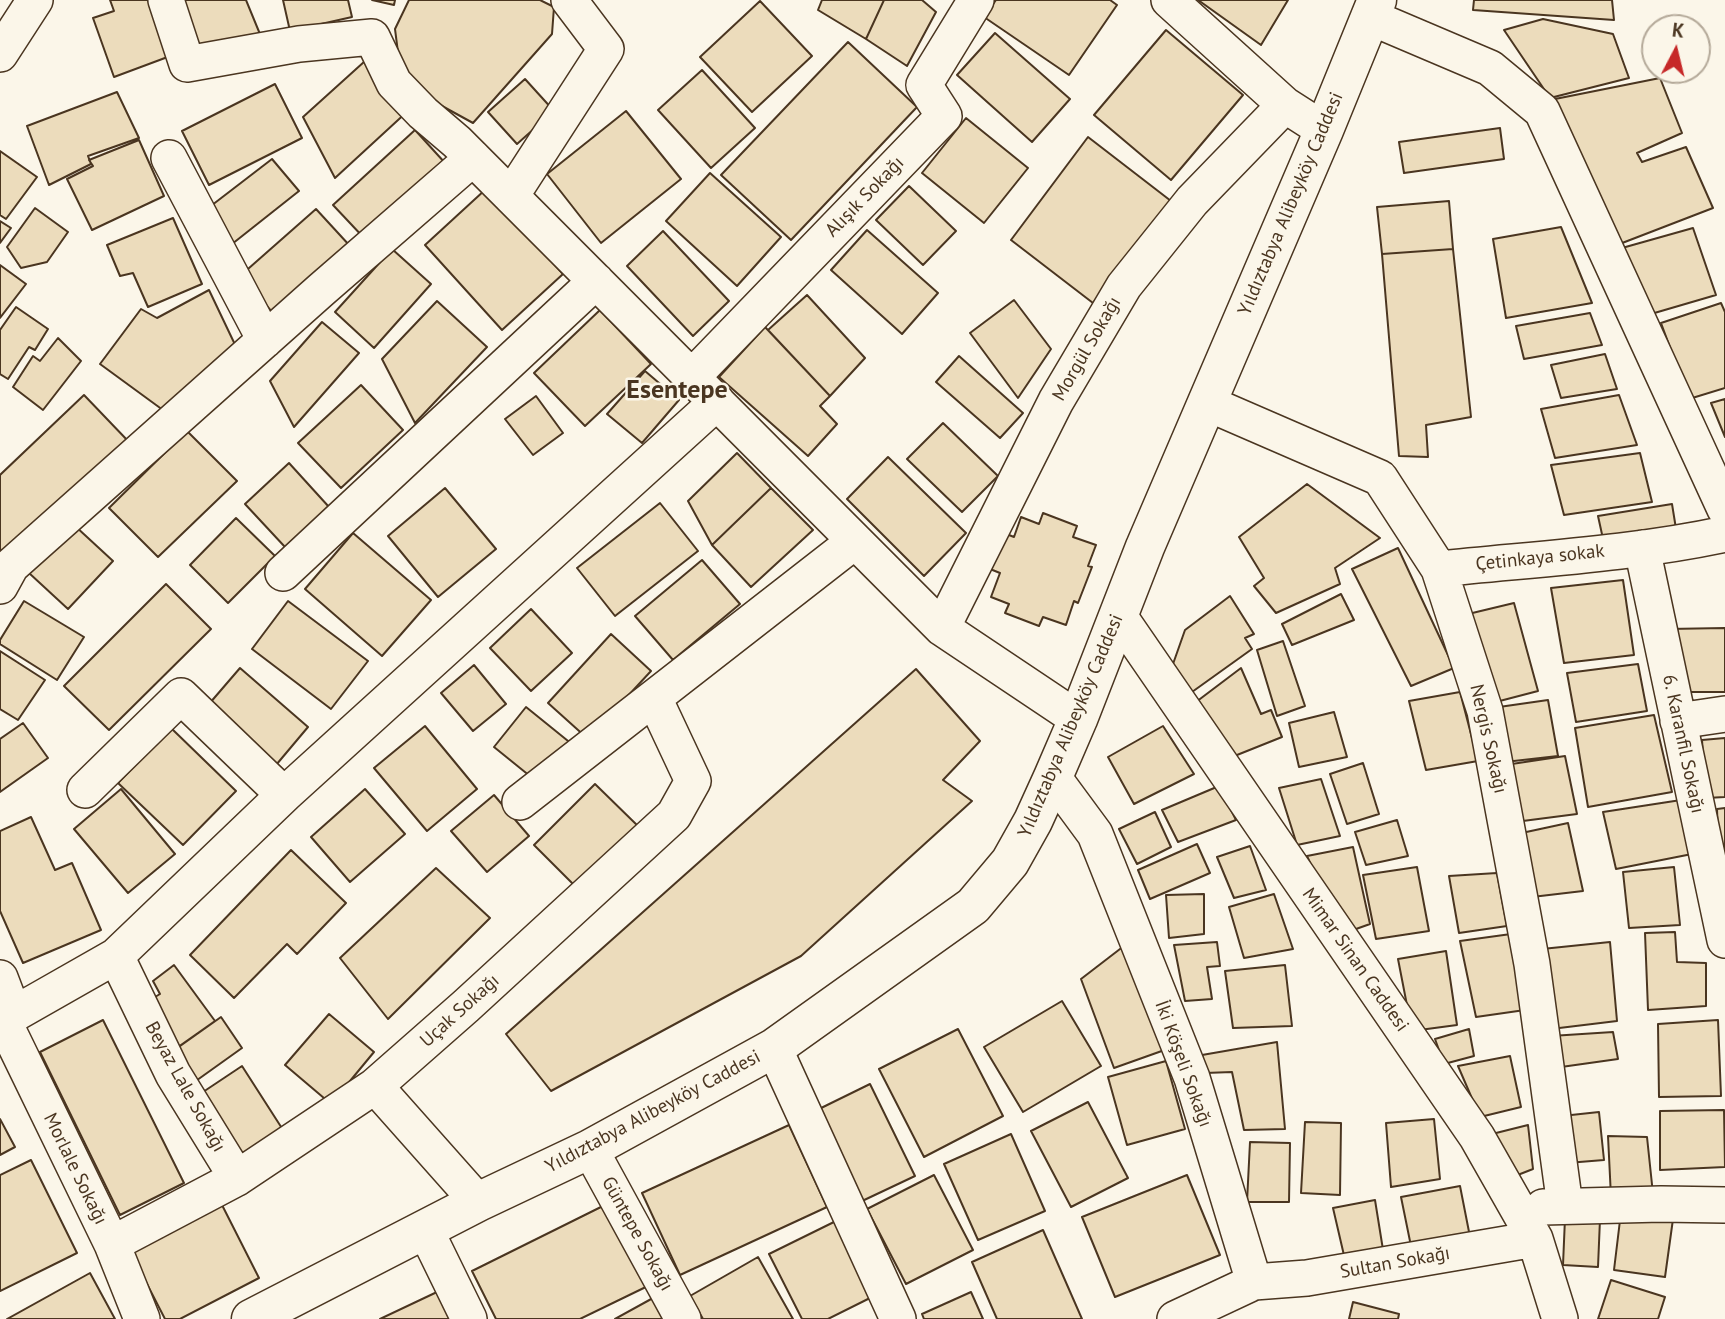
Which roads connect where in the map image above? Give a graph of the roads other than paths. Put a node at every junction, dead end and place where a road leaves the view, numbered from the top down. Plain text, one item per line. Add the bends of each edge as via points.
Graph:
1 (34, 0) edge
2 (166, 0) edge
3 (569, 0) edge
4 (976, 0) edge
5 (1169, 0) edge
6 (1373, 8) edge
7 (0, 54) edge
8 (1285, 105) junction
9 (1324, 130) junction
10 (169, 158) dead end
11 (473, 158) junction
12 (511, 196) junction
13 (596, 281) junction
14 (265, 340) junction
15 (692, 377) junction
16 (717, 402) junction
17 (1207, 403) junction
18 (1725, 509) edge
19 (1725, 534) edge
20 (855, 541) junction
21 (1642, 548) junction
22 (1438, 569) junction
23 (4, 571) edge
24 (283, 573) dead end
25 (1119, 616) junction
26 (942, 628) junction
27 (654, 698) junction
28 (1725, 714) edge
29 (1078, 719) junction
30 (1678, 721) junction
31 (1053, 777) junction
32 (85, 790) dead end
33 (284, 795) junction
34 (520, 802) dead end
35 (1725, 940) edge
36 (116, 956) junction
37 (0, 978) edge
38 (6, 1019) edge
39 (774, 1048) junction
40 (375, 1086) junction
41 (590, 1149) junction
42 (237, 1178) junction
43 (478, 1202) junction
44 (1725, 1205) edge
45 (1565, 1206) junction
46 (1517, 1208) junction
47 (425, 1229) junction
48 (1535, 1239) junction
49 (112, 1244) junction
50 (1254, 1282) junction
51 (142, 1319) edge
52 (251, 1319) edge
53 (469, 1319) edge
54 (683, 1319) edge
55 (898, 1319) edge
56 (1175, 1319) edge
57 (1560, 1319) edge

1 - 7 street
2 - 11 street via 187,64 299,44 372,37 394,83
3 - 12 street via 606,50
4 - 15 street, Alışık Sokağı via 923,85 944,117
5 - 8 street
6 - 9 main road, Yıldıztabya Alibeyköy Caddesi
6 - 18 street via 1490,68 1542,111
8 - 9 street
8 - 26 street, Morgül Sokağı via 1192,201 1124,286 1056,401
9 - 17 main road, Yıldıztabya Alibeyköy Caddesi
10 - 14 street
11 - 12 street
11 - 14 street
12 - 13 street
13 - 15 street
13 - 24 street
14 - 23 street
15 - 16 street
16 - 20 street
16 - 33 street
17 - 22 street, Nergis Sokağı via 1380,478
17 - 25 main road, Yıldıztabya Alibeyköy Caddesi
19 - 21 street, Çetinkaya sokak
20 - 26 street
20 - 27 street
21 - 22 street, Çetinkaya sokak
21 - 30 street, 6. Karanfil Sokağı
22 - 45 street, Nergis Sokağı via 1485,710 1532,964
25 - 29 main road, Yıldıztabya Alibeyköy Caddesi
25 - 46 street, Mimar Sinan Caddesi via 1477,1137
26 - 29 street
27 - 34 street
27 - 40 street, Uçak Sokağı via 693,781 674,815
28 - 30 street
29 - 31 main road, Yıldıztabya Alibeyköy Caddesi
30 - 35 street, 6. Karanfil Sokağı
31 - 39 main road, Yıldıztabya Alibeyköy Caddesi via 1010,862 973,906
31 - 50 street, İki Köşeli Sokağı via 1095,834 1192,1078
32 - 33 street via 181,696
33 - 36 street
36 - 38 street
36 - 42 street, Beyaz Lale Sokağı via 173,1074
37 - 38 street, Morlale Sokağı
38 - 49 street, Morlale Sokağı
39 - 41 main road, Yıldıztabya Alibeyköy Caddesi
39 - 55 street
40 - 42 street, Uçak Sokağı
40 - 43 street
41 - 43 main road, Yıldıztabya Alibeyköy Caddesi
41 - 54 street, Güntepe Sokağı
42 - 49 street, Uçak Sokağı
43 - 47 main road, Yıldıztabya Alibeyköy Caddesi
44 - 45 street
45 - 46 street
46 - 48 street, Mimar Sinan Caddesi
47 - 52 main road, Yıldıztabya Alibeyköy Caddesi
47 - 53 street
48 - 50 street, Sultan Sokağı via 1307,1278
48 - 57 street, Mimar Sinan Caddesi
49 - 51 street, Morlale Sokağı
50 - 56 street

